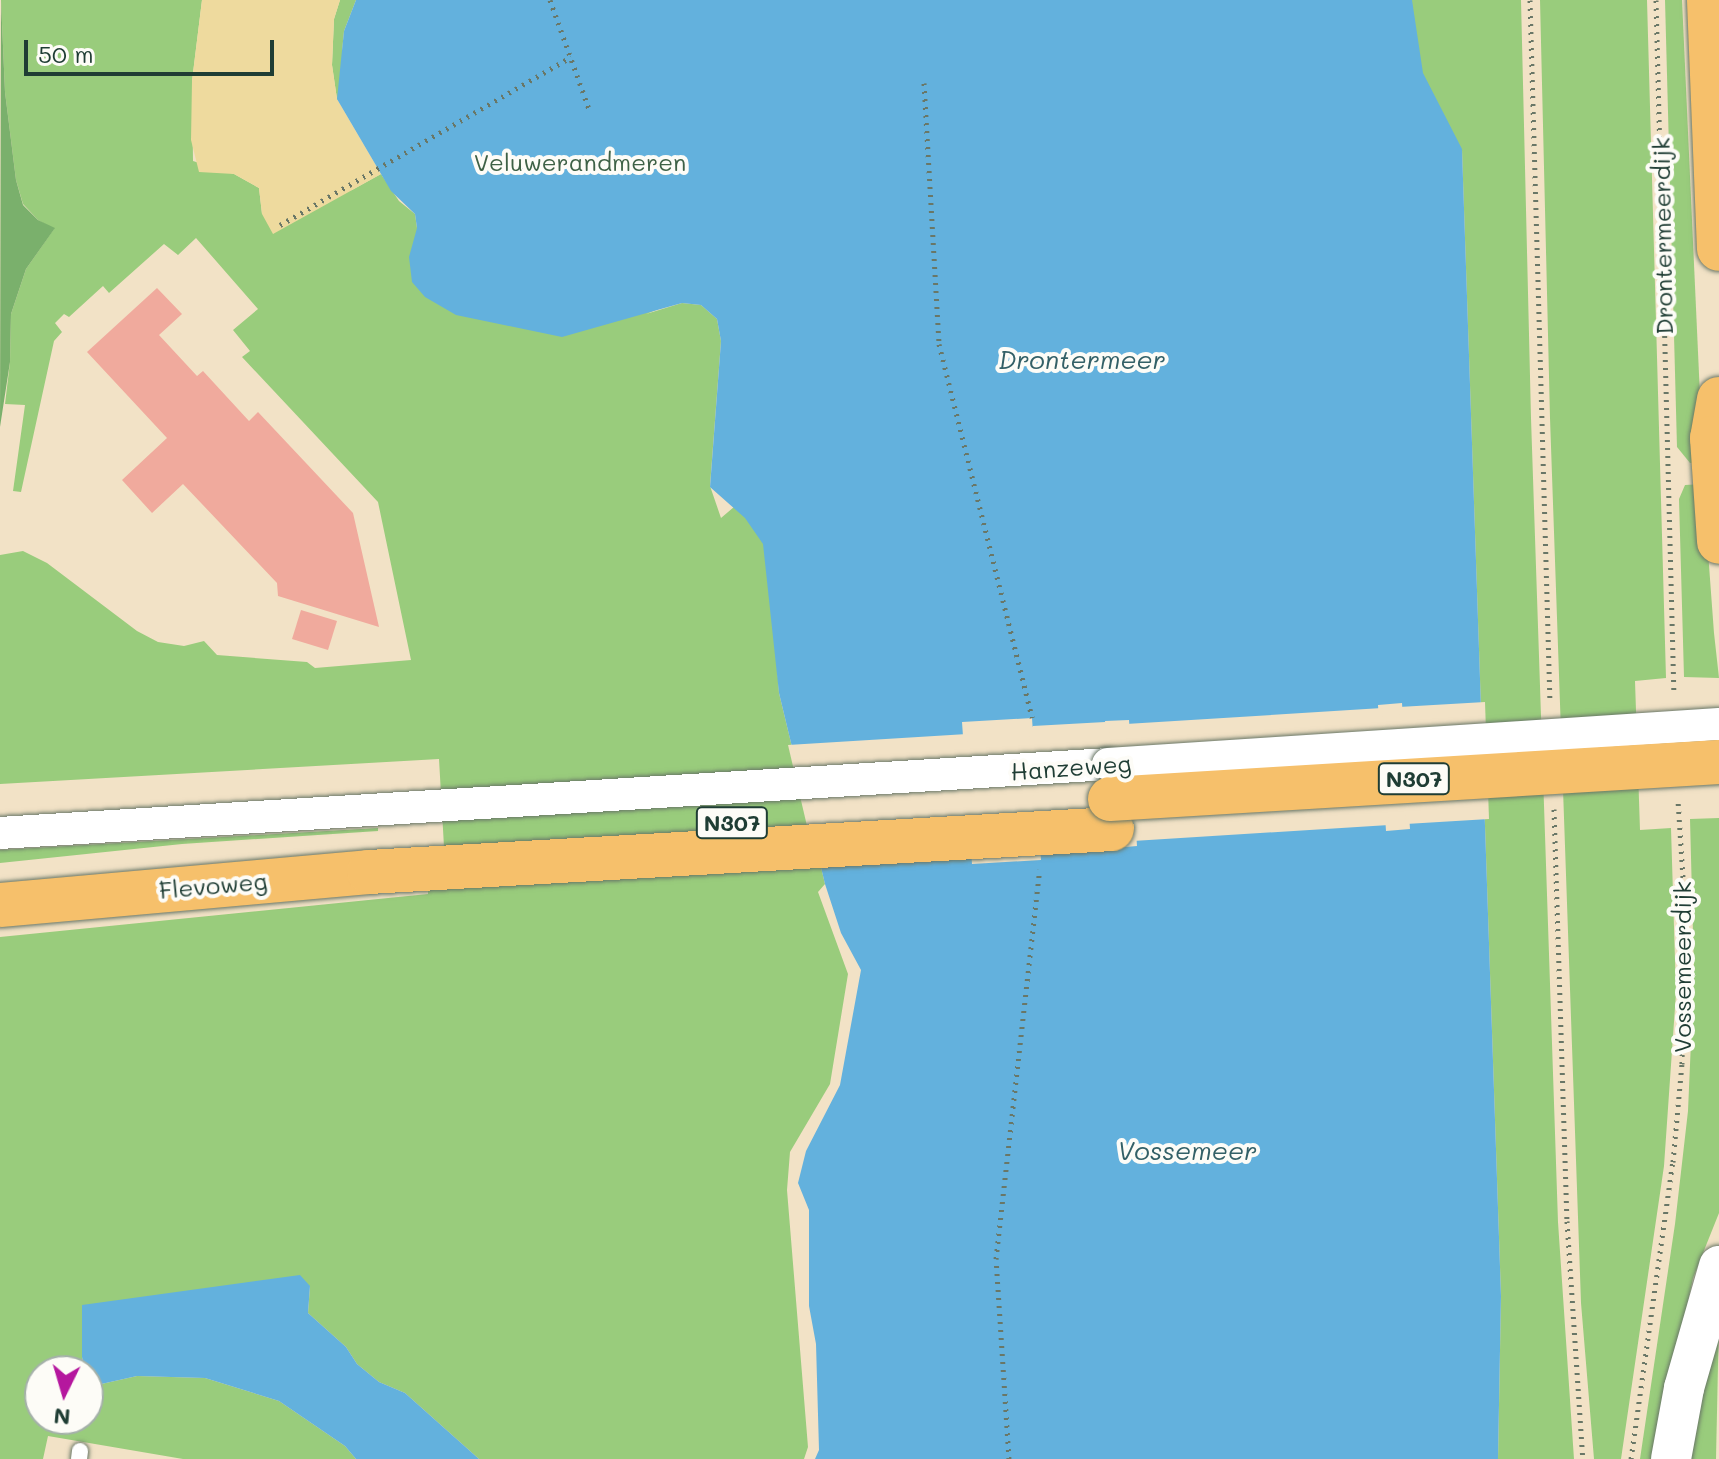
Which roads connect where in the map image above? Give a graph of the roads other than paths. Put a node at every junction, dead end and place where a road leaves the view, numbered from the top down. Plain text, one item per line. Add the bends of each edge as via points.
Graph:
1 (1709, 0) edge
2 (1719, 249) edge
3 (1719, 399) edge
4 (1719, 542) edge
5 (1719, 724) edge
6 (1719, 762) edge
7 (1698, 789) edge
8 (0, 833) edge
9 (425, 839) junction
10 (0, 874) edge
11 (0, 905) edge
12 (1719, 1266) edge
13 (1671, 1459) edge

1 - 2 main road
3 - 4 main road via 1712,438
5 - 9 street, Hanzeweg, bridge
6 - 9 main road, Hanzeweg / N307, bridge
7 - 9 main road, N307
8 - 9 street
9 - 10 main road, Flevoweg / N307
9 - 11 main road, Flevoweg / N307
12 - 13 street via 1684,1388

